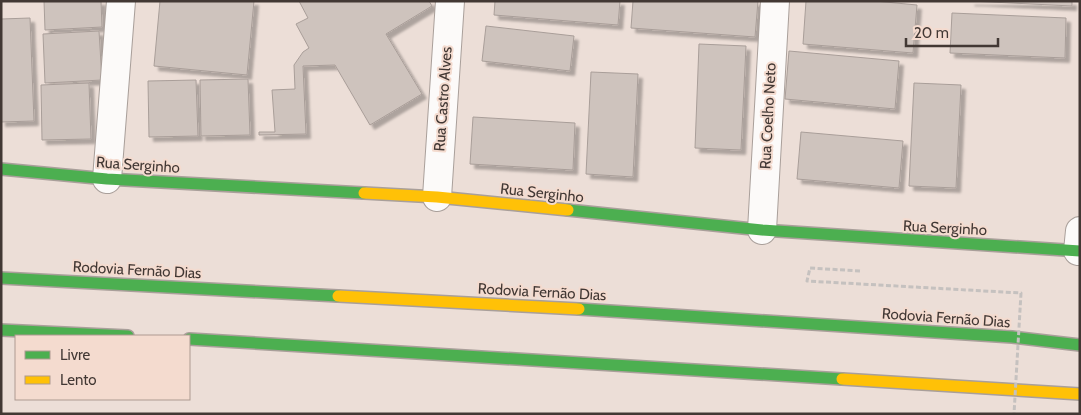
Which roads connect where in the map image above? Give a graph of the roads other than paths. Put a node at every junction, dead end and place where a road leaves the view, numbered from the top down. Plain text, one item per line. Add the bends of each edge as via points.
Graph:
1 (121, 1) edge
2 (450, 1) edge
3 (775, 1) edge
4 (1, 169) edge
5 (107, 178) junction
6 (437, 197) junction
7 (762, 230) junction
8 (1079, 244) edge
9 (1, 278) edge
10 (1, 330) edge
11 (107, 335) edge
12 (190, 339) edge
13 (1080, 345) edge
14 (1080, 394) edge

1 - 5 street
2 - 6 street, Rua Castro Alves
3 - 7 street, Rua Coelho Neto
4 - 5 main road, Rua Serginho
5 - 6 main road, Rua Serginho
6 - 7 main road, Rua Serginho
7 - 8 main road, Rua Serginho
9 - 13 main road, Rodovia Fernão Dias via 645,312 1012,337
10 - 11 main road
12 - 14 main road

